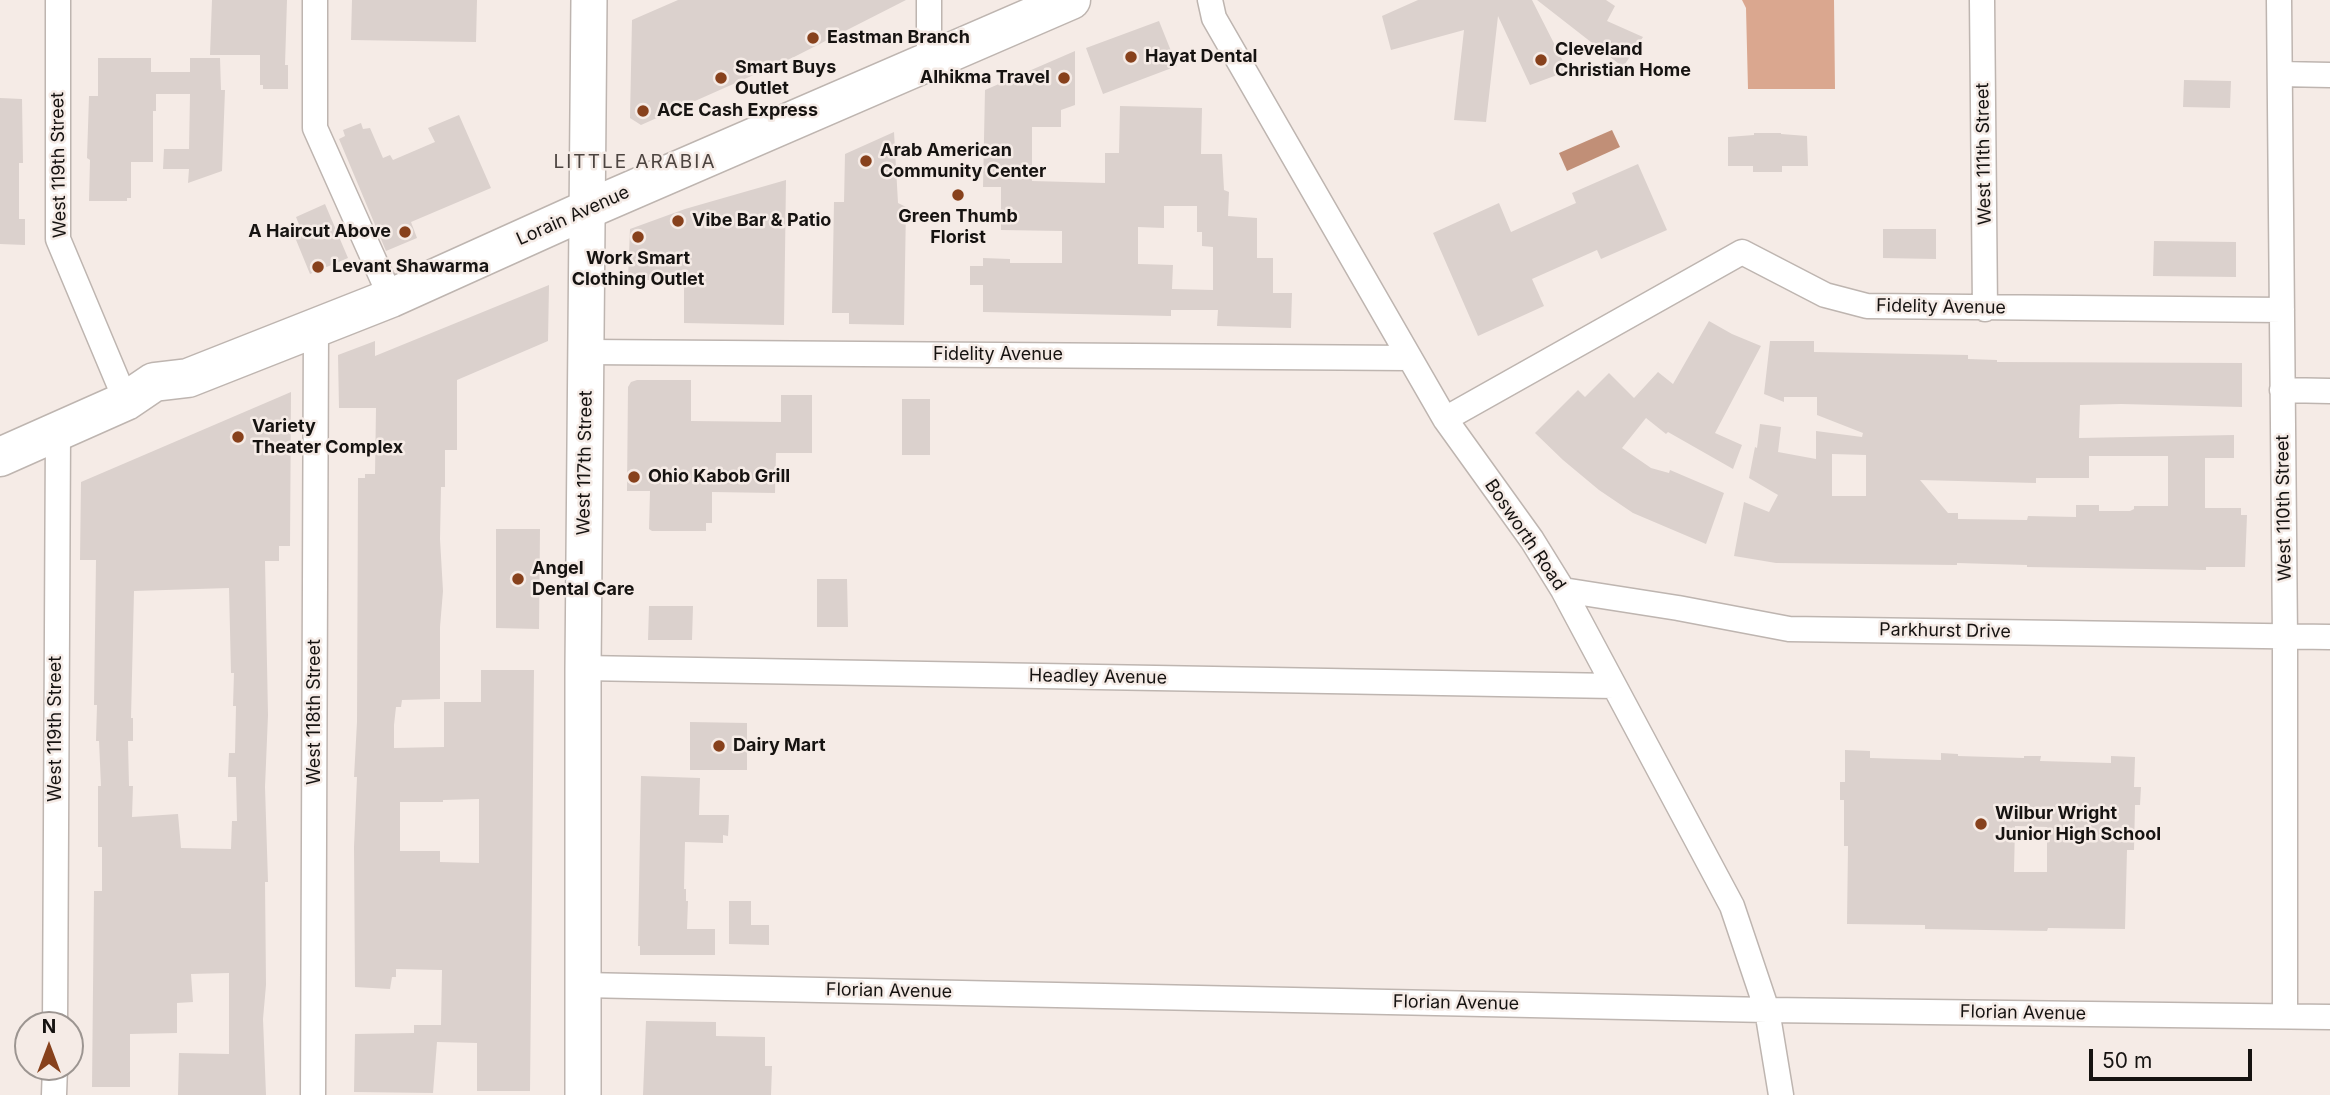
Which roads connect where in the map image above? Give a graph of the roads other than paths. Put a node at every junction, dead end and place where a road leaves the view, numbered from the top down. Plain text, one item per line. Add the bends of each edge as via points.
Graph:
1 (58, 0) edge
2 (315, 0) edge
3 (589, 0) edge
4 (929, 0) edge
5 (1071, 0) edge
6 (1210, 0) edge
7 (1982, 0) edge
8 (2279, 0) edge
9 (929, 60) junction
10 (2280, 74) junction
11 (2330, 75) edge
12 (586, 210) junction
13 (391, 299) junction
14 (1985, 309) junction
15 (2282, 310) junction
16 (316, 328) junction
17 (587, 352) junction
18 (1409, 358) junction
19 (2282, 390) junction
20 (2330, 391) edge
21 (126, 401) junction
22 (1445, 419) junction
23 (58, 432) junction
24 (0, 457) edge
25 (1563, 590) junction
26 (2285, 637) junction
27 (2330, 637) edge
28 (583, 668) junction
29 (1614, 686) junction
30 (583, 985) junction
31 (1768, 1010) junction
32 (55, 1011) edge
33 (2285, 1016) junction
34 (2330, 1017) edge
35 (313, 1095) edge
36 (583, 1095) edge
37 (1781, 1095) edge

1 - 21 street, West 119th Street via 58,239
2 - 13 street via 315,128
3 - 12 main road, West 117th Street
4 - 9 street
5 - 9 main road, Lorain Avenue
6 - 18 street, Bosworth Road via 1214,18
7 - 14 street, West 111th Street
8 - 10 street, West 110th Street
9 - 12 main road, Lorain Avenue
10 - 11 street
10 - 15 street, West 110th Street
12 - 13 main road, Lorain Avenue
12 - 17 main road, West 117th Street
13 - 16 main road, Lorain Avenue
14 - 15 street, Fidelity Avenue
14 - 22 street, Fidelity Avenue via 1867,306 1825,295 1742,252
15 - 19 street, West 110th Street
16 - 21 main road, Lorain Avenue via 188,378 154,382
16 - 35 street, West 118th Street
17 - 18 street, Fidelity Avenue
17 - 28 main road, West 117th Street
18 - 22 street, Bosworth Road
19 - 20 street
19 - 26 street, West 110th Street
21 - 23 main road, Lorain Avenue
22 - 25 street, Bosworth Road
23 - 24 main road, Lorain Avenue
23 - 32 street, West 119th Street
25 - 26 street, Parkhurst Drive via 1789,629
25 - 29 street, Bosworth Road
26 - 27 street, Parkhurst Drive
26 - 33 street, West 110th Street
28 - 29 street, Headley Avenue
28 - 30 main road, West 117th Street
29 - 31 street, Bosworth Road via 1732,906
30 - 31 street, Florian Avenue
30 - 36 main road, West 117th Street
31 - 33 street, Florian Avenue
31 - 37 street, Bosworth Road
33 - 34 street, Florian Avenue

